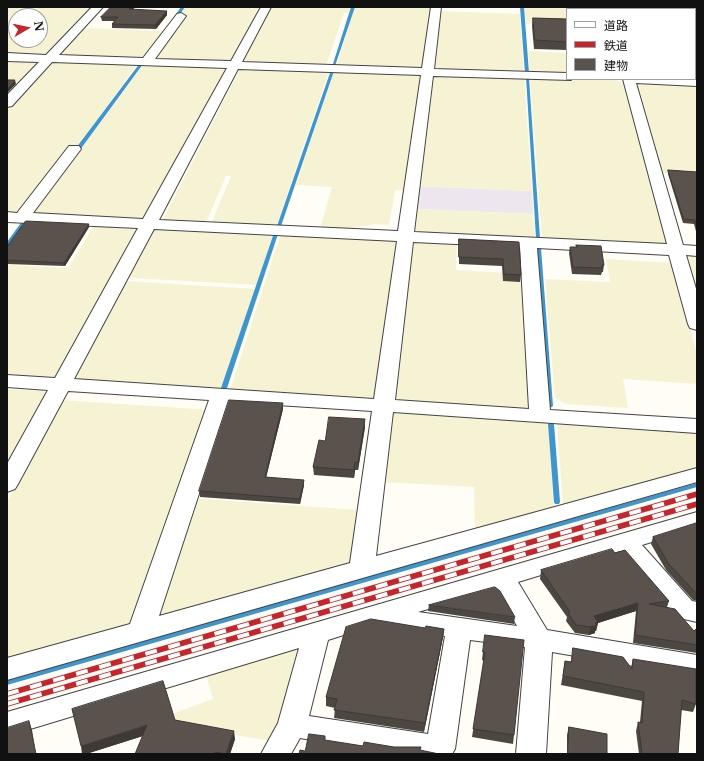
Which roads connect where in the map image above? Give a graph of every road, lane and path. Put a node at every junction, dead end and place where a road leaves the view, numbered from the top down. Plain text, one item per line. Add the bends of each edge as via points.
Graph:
1 (98, 7) edge
2 (266, 7) edge
3 (436, 7) edge
4 (181, 16) dead end
5 (7, 57) edge
6 (49, 58) junction
7 (146, 62) junction
8 (235, 65) junction
9 (428, 72) junction
10 (566, 77) edge
11 (630, 80) edge
12 (652, 80) edge
13 (697, 82) edge
14 (7, 102) edge
15 (74, 149) dead end
16 (14, 217) edge
17 (149, 224) junction
18 (406, 237) junction
19 (528, 243) junction
20 (676, 250) junction
21 (697, 251) edge
22 (697, 324) edge
23 (7, 381) edge
24 (61, 385) junction
25 (222, 395) junction
26 (384, 406) junction
27 (540, 416) junction
28 (697, 426) edge
29 (697, 475) edge
30 (9, 477) edge
31 (697, 520) edge
32 (625, 541) junction
33 (362, 569) junction
34 (502, 578) junction
35 (697, 612) edge
36 (374, 616) junction
37 (459, 628) junction
38 (141, 631) junction
39 (316, 633) junction
40 (539, 639) junction
41 (697, 666) edge
42 (7, 668) edge
43 (7, 724) edge
44 (292, 725) junction
45 (276, 754) edge
46 (531, 754) edge

1 - 6 street
2 - 8 street
3 - 9 street
4 - 7 street
5 - 6 street
6 - 7 street
6 - 14 street
7 - 8 street
8 - 9 street
8 - 17 street
9 - 10 street
9 - 18 street
11 - 20 street
12 - 13 street
15 - 16 street
16 - 17 street
17 - 18 street
17 - 24 street
18 - 19 street
18 - 26 street
19 - 20 street
19 - 27 street
20 - 21 street
20 - 22 street
23 - 24 street
24 - 25 street
24 - 30 street
25 - 26 street
25 - 38 street
26 - 27 street
26 - 33 street
27 - 28 street
29 - 33 street
31 - 32 street
32 - 34 street
32 - 35 street via 684,610
33 - 38 street
34 - 36 street
34 - 40 street
36 - 37 street
36 - 39 street
37 - 40 street
37 - 44 street via 440,748
38 - 42 street
39 - 43 street
39 - 44 street
40 - 41 street
40 - 46 street
44 - 45 street

